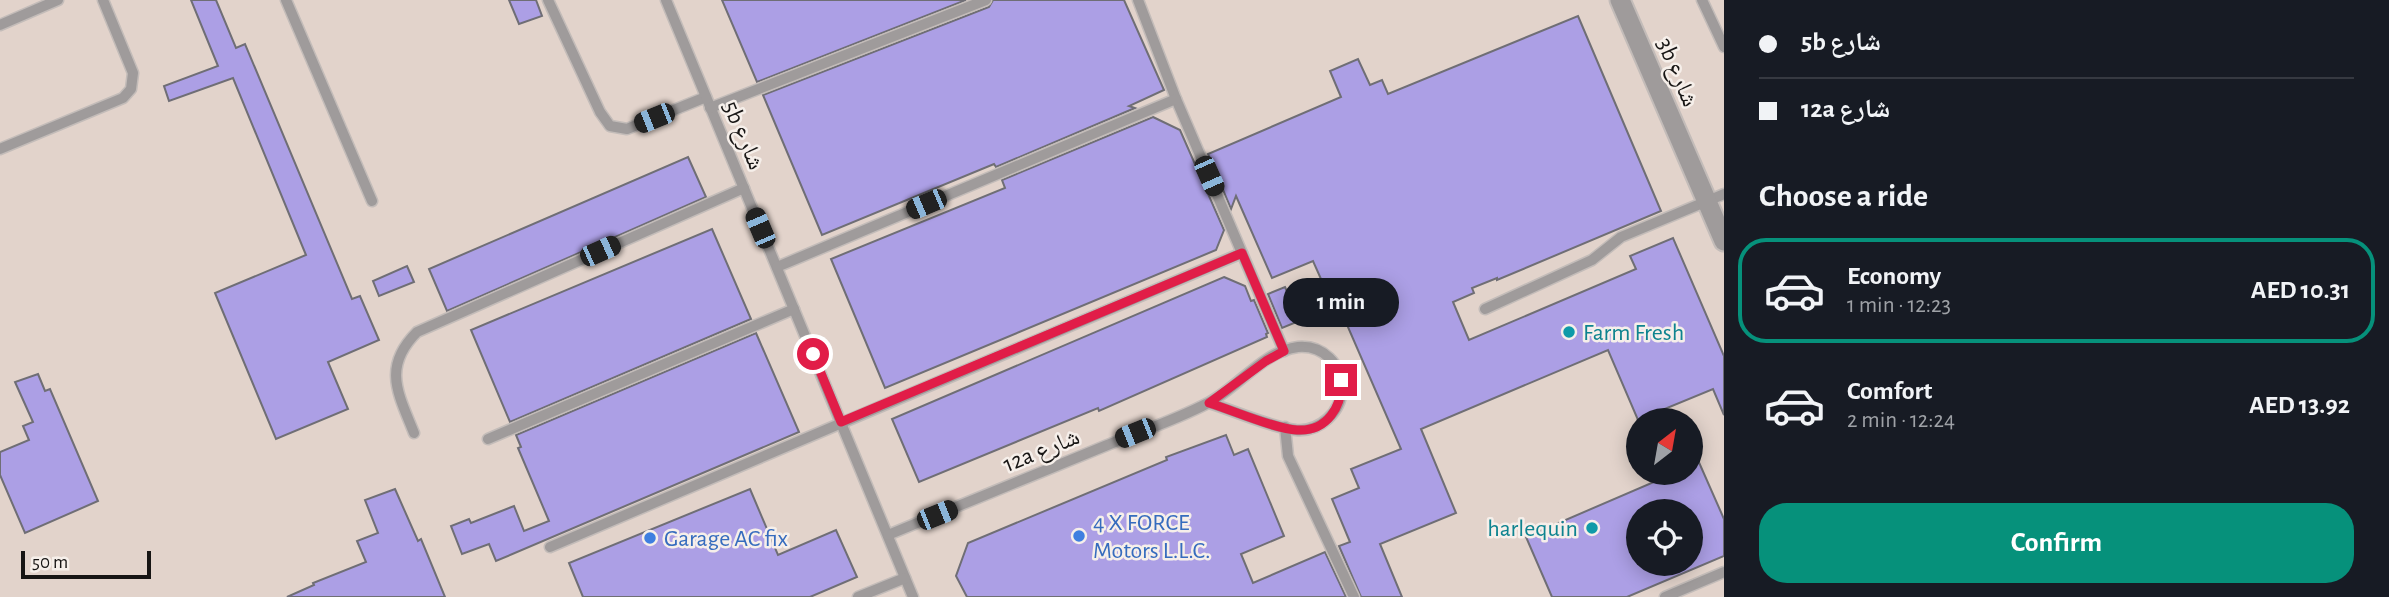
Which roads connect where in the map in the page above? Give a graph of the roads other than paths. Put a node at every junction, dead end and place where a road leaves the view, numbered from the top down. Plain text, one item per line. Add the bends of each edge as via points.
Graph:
1 (58, 0) edge
2 (103, 0) edge
3 (286, 0) edge
4 (548, 0) edge
5 (666, 0) edge
6 (986, 0) edge
7 (1138, 0) edge
8 (1620, 0) edge
9 (1702, 0) edge
10 (0, 25) edge
11 (1724, 47) edge
12 (706, 97) junction
13 (1176, 99) junction
14 (710, 108) junction
15 (0, 149) edge
16 (744, 188) junction
17 (1716, 198) edge
18 (372, 201) dead end
19 (1724, 241) edge
20 (1242, 253) junction
21 (777, 268) junction
22 (794, 309) junction
23 (1485, 309) dead end
24 (1284, 351) junction
25 (1209, 403) junction
26 (841, 422) junction
27 (1285, 428) junction
28 (414, 433) dead end
29 (488, 439) dead end
30 (888, 535) junction
31 (550, 547) dead end
32 (1724, 572) edge
33 (905, 578) junction
34 (858, 597) edge
35 (913, 597) edge
36 (1354, 597) edge
37 (1665, 597) edge

1 - 10 lane
2 - 15 lane via 133,73 131,89 123,98
3 - 18 lane
4 - 12 lane via 610,125 627,129
5 - 12 lane, 5b شارع
6 - 14 lane
7 - 13 lane
8 - 17 street, 3b شارع
9 - 11 lane
12 - 14 lane, 5b شارع
13 - 20 lane
13 - 21 lane
14 - 16 lane, 5b شارع
16 - 21 lane, 5b شارع
16 - 28 lane via 417,332 398,358 395,374
17 - 19 street, 3b شارع
17 - 23 lane via 1621,237 1592,260
20 - 24 lane
20 - 26 lane
21 - 22 lane, 5b شارع
22 - 26 lane, 5b شارع
22 - 29 lane
24 - 25 lane, 12a شارع
24 - 27 lane via 1297,347 1328,355 1339,371 1342,390 1337,408 1324,422 1306,429
25 - 27 lane
25 - 30 lane, 12a شارع
26 - 30 lane, 5b شارع
26 - 31 lane
27 - 36 lane via 1289,456
30 - 33 lane, 5b شارع
32 - 37 lane
33 - 34 lane
33 - 35 lane, 5b شارع

